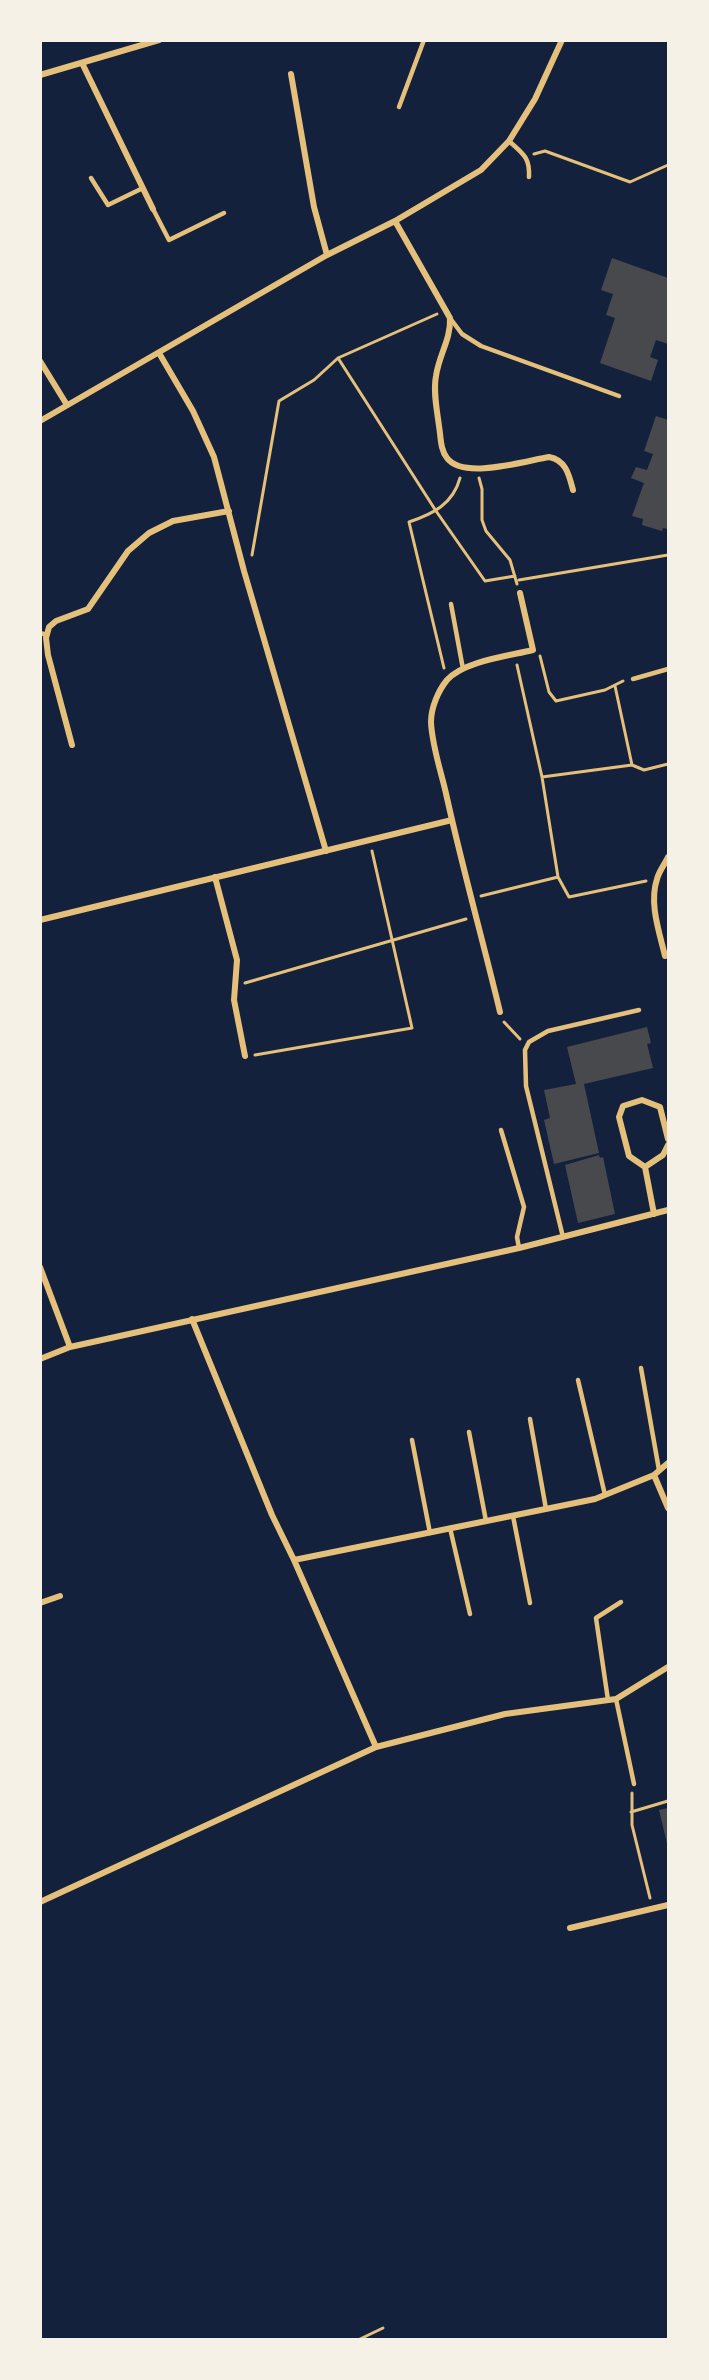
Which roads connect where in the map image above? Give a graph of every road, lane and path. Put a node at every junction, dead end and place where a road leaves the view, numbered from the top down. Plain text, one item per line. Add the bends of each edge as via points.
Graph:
1 (159, 40) edge
2 (424, 40) edge
3 (562, 40) edge
4 (82, 63) junction
5 (291, 74) dead end
6 (40, 75) edge
7 (399, 107) dead end
8 (509, 141) junction
9 (527, 157) junction
10 (669, 165) edge
11 (529, 177) dead end
12 (91, 178) dead end
13 (143, 188) junction
14 (153, 209) joint
15 (224, 213) dead end
16 (395, 221) junction
17 (327, 255) junction
18 (445, 309) junction
19 (450, 318) junction
20 (159, 353) junction
21 (338, 358) junction
22 (40, 361) edge
23 (619, 396) dead end
24 (68, 405) junction
25 (40, 421) edge
26 (464, 468) junction
27 (473, 470) junction
28 (573, 490) dead end
29 (436, 510) junction
30 (229, 511) junction
31 (669, 555) edge
32 (251, 558) dead end
33 (515, 576) junction
34 (516, 581) junction
35 (520, 593) joint
36 (451, 604) dead end
37 (44, 634) edge
38 (533, 650) junction
39 (515, 654) junction
40 (463, 669) junction
41 (669, 669) edge
42 (633, 679) joint
43 (447, 680) junction
44 (615, 686) junction
45 (72, 745) dead end
46 (669, 764) edge
47 (632, 765) junction
48 (542, 777) junction
49 (452, 820) junction
50 (369, 840) junction
51 (326, 850) junction
52 (669, 857) edge
53 (558, 877) junction
54 (214, 878) junction
55 (657, 878) junction
56 (472, 899) junction
57 (477, 916) junction
58 (40, 920) edge
59 (392, 940) junction
60 (665, 956) dead end
61 (235, 986) junction
62 (639, 1010) dead end
63 (500, 1012) joint
64 (529, 1042) junction
65 (245, 1056) joint
66 (665, 1114) edge
67 (501, 1130) dead end
68 (669, 1138) edge
69 (669, 1145) edge
70 (645, 1167) junction
71 (669, 1210) edge
72 (654, 1214) junction
73 (563, 1237) junction
74 (519, 1248) junction
75 (40, 1267) edge
76 (192, 1319) junction
77 (70, 1347) junction
78 (40, 1359) edge
79 (641, 1368) dead end
80 (578, 1380) dead end
81 (530, 1419) dead end
82 (469, 1432) dead end
83 (412, 1440) dead end
84 (669, 1463) edge
85 (657, 1472) junction
86 (605, 1495) junction
87 (669, 1508) edge
88 (546, 1509) junction
89 (513, 1516) junction
90 (486, 1521) junction
91 (450, 1528) junction
92 (430, 1533) junction
93 (294, 1560) junction
94 (60, 1596) dead end
95 (621, 1602) dead end
96 (40, 1603) edge
97 (530, 1603) dead end
98 (470, 1614) dead end
99 (669, 1667) edge
100 (616, 1699) junction
101 (608, 1700) junction
102 (376, 1746) junction
103 (634, 1784) joint
104 (669, 1801) edge
105 (631, 1812) junction
106 (40, 1902) edge
107 (669, 1905) edge
108 (653, 1909) junction
109 (570, 1928) dead end
110 (383, 2328) dead end
111 (358, 2340) edge

1 - 4 street
2 - 7 lane
3 - 8 street via 535,99
4 - 6 street
4 - 13 street
5 - 17 street via 314,207
8 - 9 lane
8 - 16 street via 482,170
9 - 10 path via 545,151 630,182
9 - 11 lane
12 - 13 lane via 108,206
13 - 14 street
14 - 15 lane via 169,240
16 - 17 street
16 - 18 street
17 - 20 street
18 - 19 street
18 - 21 path
19 - 23 lane via 462,334 481,346
19 - 26 street via 451,330 435,376 435,397 442,450 448,459
20 - 24 street
20 - 30 street via 214,457
21 - 29 path
21 - 32 path via 314,380 279,401
22 - 24 street
24 - 25 street
26 - 27 street
26 - 29 path via 454,495
27 - 28 street via 549,457 565,466
27 - 33 path via 482,489 486,531 510,560
29 - 33 path via 485,581
29 - 43 path via 409,522
30 - 37 street via 172,521 149,533 128,551 88,609 56,621
30 - 51 street
31 - 34 path
33 - 34 path
34 - 35 path
35 - 38 street
36 - 40 lane
37 - 45 street
38 - 39 street
38 - 44 path via 540,656 549,692 556,701
39 - 40 street
39 - 48 path
40 - 43 street
41 - 42 lane
42 - 44 path
43 - 49 street via 434,705 431,722
44 - 47 path
46 - 47 path via 644,770
47 - 48 path
48 - 53 path
49 - 50 street
49 - 56 street
50 - 51 street
50 - 59 path
51 - 54 street
52 - 55 street
53 - 55 path via 569,897
53 - 56 path
54 - 58 street
54 - 61 street via 237,960
55 - 60 street via 655,910
56 - 57 street
57 - 59 path
57 - 63 street
59 - 61 path
59 - 65 path via 412,1028
61 - 65 street
62 - 64 lane via 548,1031
63 - 64 path via 505,1026
64 - 73 lane via 525,1050 526,1086
66 - 68 street
66 - 70 street via 660,1107 642,1100 623,1106 619,1117 629,1156
67 - 74 lane via 524,1207 517,1237
69 - 70 street via 663,1155
70 - 72 street
71 - 72 street
72 - 73 street
73 - 74 street
74 - 76 street
75 - 77 street
76 - 77 street
76 - 93 street
77 - 78 street
79 - 85 lane
80 - 86 lane
81 - 88 lane
82 - 90 lane
83 - 92 lane
84 - 85 street
85 - 86 street
85 - 87 street
86 - 88 street
88 - 89 street
89 - 90 street
89 - 97 lane
90 - 91 street
91 - 92 street
91 - 98 lane
92 - 93 street
93 - 102 street
94 - 96 street
95 - 101 lane via 596,1618
99 - 100 street
100 - 101 street
100 - 103 lane
101 - 102 street via 505,1714
102 - 106 street
103 - 105 path
104 - 105 path
105 - 108 path
107 - 108 street
108 - 109 street
110 - 111 path

